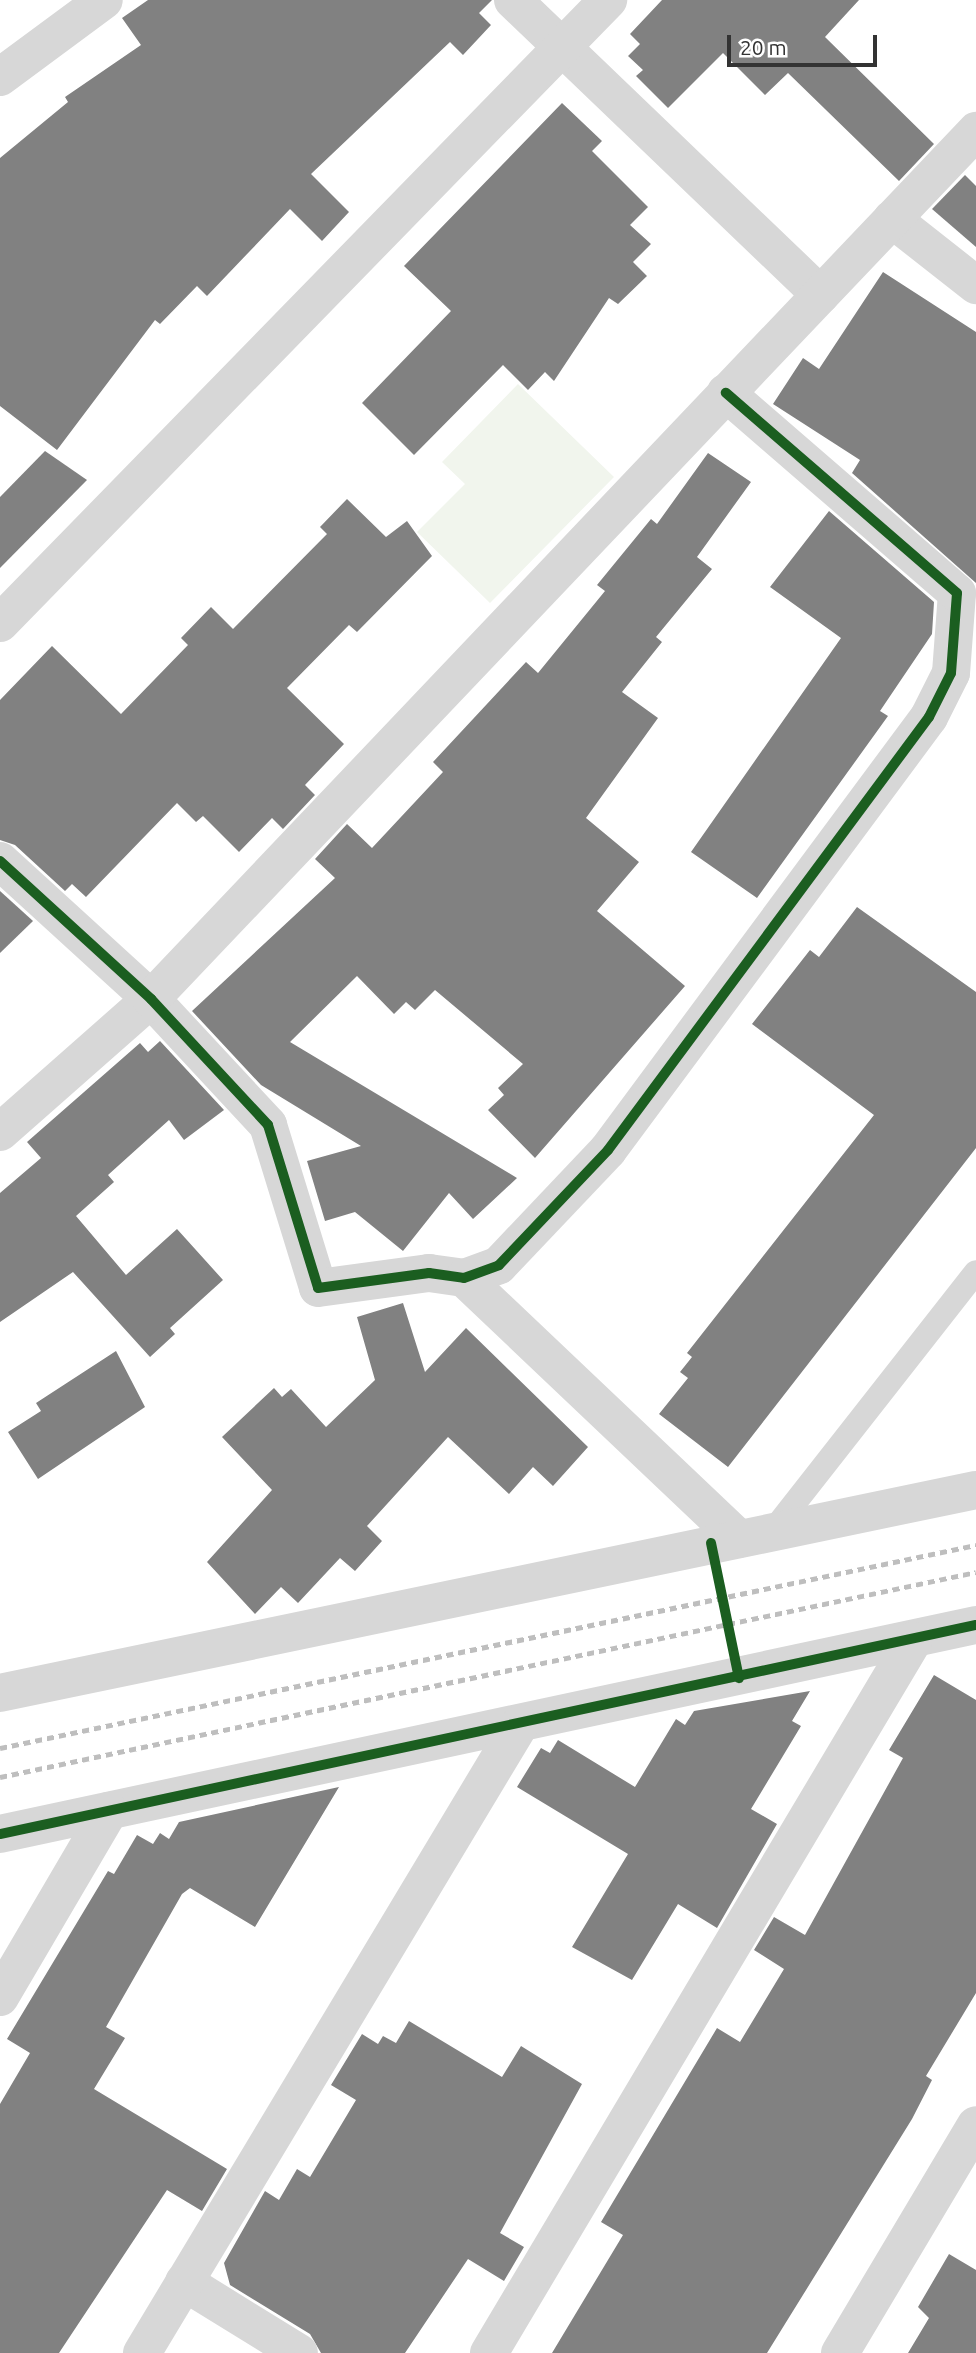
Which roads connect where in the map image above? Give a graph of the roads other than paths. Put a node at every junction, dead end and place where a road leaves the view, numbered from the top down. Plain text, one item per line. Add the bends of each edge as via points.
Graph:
1 (104, 0) edge
2 (513, 0) edge
3 (608, 0) edge
4 (562, 47) junction
5 (0, 77) edge
6 (976, 131) edge
7 (892, 219) junction
8 (976, 285) edge
9 (821, 295) junction
10 (726, 393) junction
11 (0, 623) edge
12 (963, 683) edge
13 (0, 861) edge
14 (151, 999) junction
15 (0, 1132) edge
16 (976, 1272) edge
17 (464, 1278) junction
18 (976, 1490) edge
19 (755, 1535) junction
20 (976, 1626) edge
21 (913, 1641) junction
22 (0, 1693) edge
23 (520, 1724) junction
24 (109, 1811) junction
25 (0, 1834) edge
26 (0, 1997) edge
27 (976, 2125) edge
28 (184, 2282) junction
29 (142, 2353) edge
30 (299, 2353) edge
31 (489, 2353) edge
32 (840, 2353) edge

1 - 5 street
2 - 4 street
3 - 4 street
4 - 9 street
4 - 11 street
6 - 7 street
7 - 8 street
7 - 9 street
9 - 10 street
10 - 12 street via 957,593
10 - 14 street
12 - 17 street via 929,717 608,1150 499,1265
13 - 14 street
14 - 15 street
14 - 17 street via 268,1125 318,1288 429,1273
16 - 19 lane
17 - 19 street
18 - 19 street
19 - 22 street
20 - 21 street
21 - 23 street
21 - 31 street
23 - 24 street
23 - 28 street
24 - 25 street
24 - 26 street
27 - 32 street
28 - 29 street
28 - 30 street

